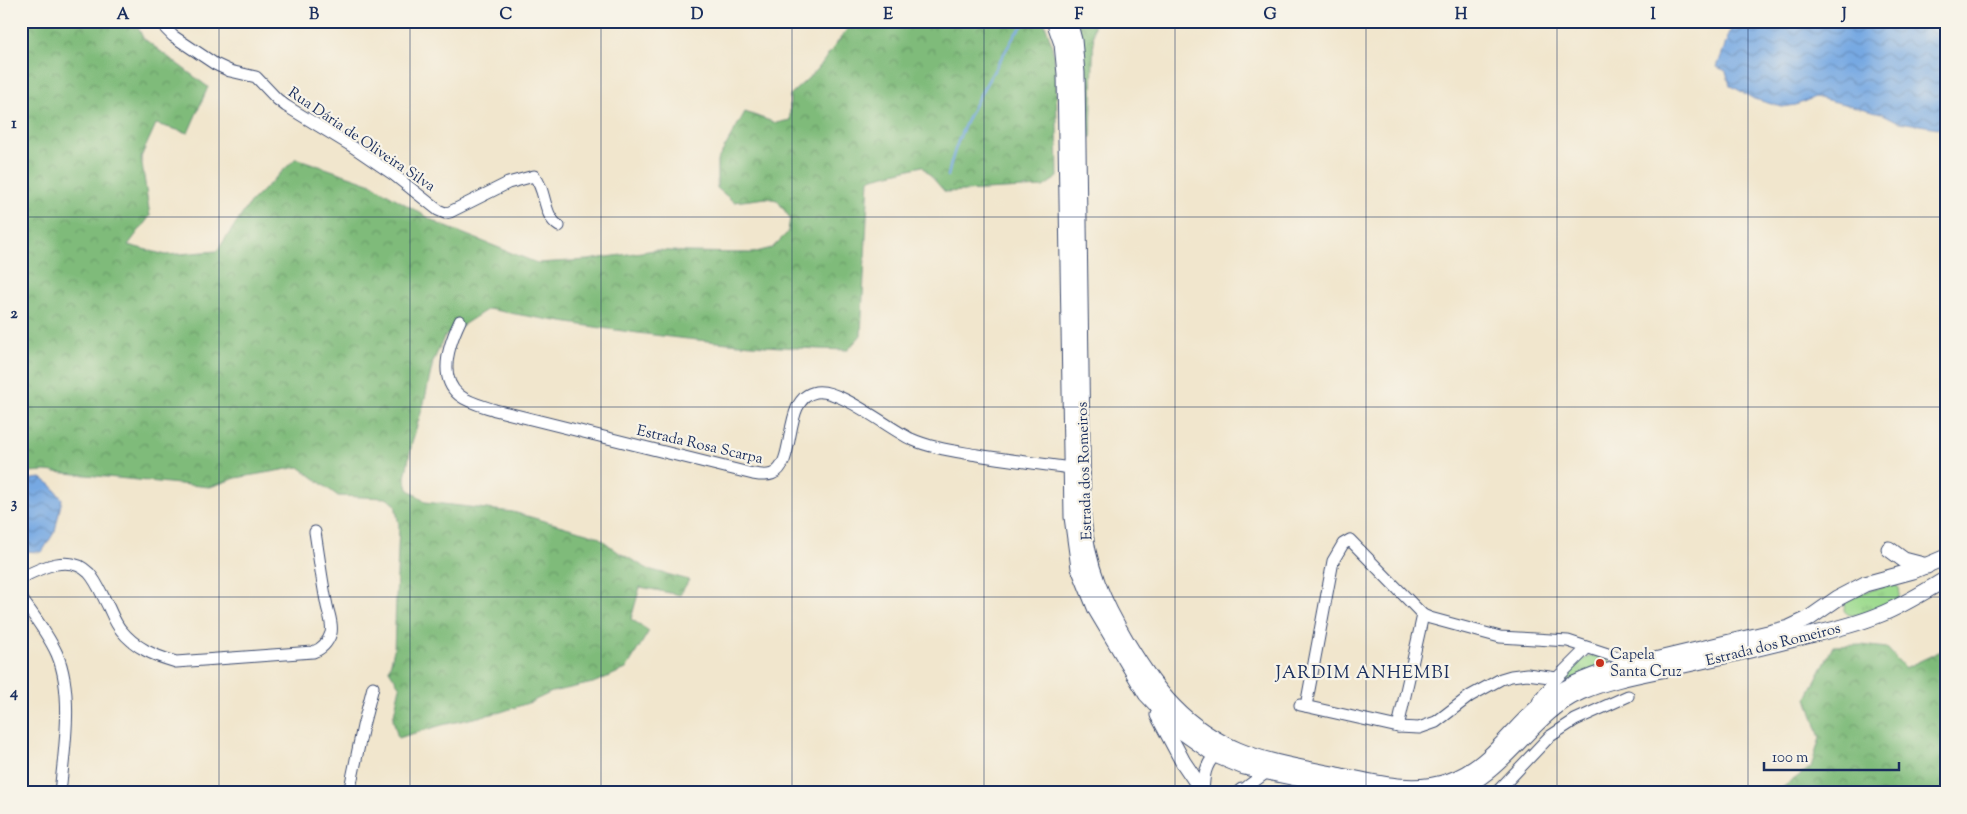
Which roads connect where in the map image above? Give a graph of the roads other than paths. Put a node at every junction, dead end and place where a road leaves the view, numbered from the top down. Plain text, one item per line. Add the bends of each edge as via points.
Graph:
1 (163, 21) edge
2 (1054, 21) edge
3 (1069, 21) edge
4 (559, 226) dead end
5 (460, 321) dead end
6 (1071, 468) junction
7 (315, 532) dead end
8 (1889, 549) dead end
9 (1946, 557) edge
10 (1927, 566) junction
11 (1901, 575) junction
12 (21, 578) edge
13 (1946, 579) edge
14 (21, 598) edge
15 (1838, 598) junction
16 (1902, 604) junction
17 (1423, 615) junction
18 (1849, 625) junction
19 (1587, 648) junction
20 (1638, 664) junction
21 (1557, 678) junction
22 (373, 687) dead end
23 (1146, 694) junction
24 (1628, 696) dead end
25 (1528, 717) junction
26 (1398, 727) junction
27 (1215, 755) junction
28 (1266, 766) junction
29 (1204, 792) edge
30 (1241, 792) edge
31 (60, 793) edge
32 (349, 793) edge
33 (1367, 793) edge
34 (1450, 793) edge
35 (1496, 793) edge

1 - 4 street, Rua Dária de Oliveira Silva via 173,36 215,64 256,77 286,106 394,175 438,210 450,212 508,183 534,176 552,220
2 - 6 main road, Estrada dos Romeiros via 1062,44 1065,74
3 - 28 main road, Estrada dos Romeiros via 1077,73 1083,518 1090,565 1114,621 1162,695 1209,736
5 - 6 street, Estrada Rosa Scarpa via 453,336 447,377 458,394 467,400 754,474 773,474 777,470 797,406 808,395 822,392 840,398 898,432 927,444 976,455
6 - 23 main road, Estrada dos Romeiros via 1075,549 1083,580 1104,626
7 - 12 street via 331,632 320,650 313,652 176,662 156,656 120,629 93,578 81,566 50,565
8 - 10 main road via 1904,560
9 - 10 main road, Estrada dos Romeiros
10 - 11 main road, Estrada dos Romeiros
11 - 15 main road, Estrada dos Romeiros via 1865,584
11 - 16 main road via 1906,588
13 - 16 main road, Estrada dos Romeiros
14 - 31 street via 56,652 65,683
15 - 18 main road via 1837,612
15 - 20 main road, Estrada dos Romeiros via 1790,628
16 - 18 main road, Estrada dos Romeiros
17 - 19 street via 1500,636 1558,639
17 - 26 street
17 - 26 street via 1352,541 1347,541 1333,561 1303,706
18 - 34 main road, Estrada dos Romeiros via 1581,692 1546,715 1486,775
19 - 20 street
19 - 21 street
20 - 25 main road, Estrada dos Romeiros via 1576,682 1550,697
21 - 25 street
21 - 26 street via 1527,674 1511,676 1470,696 1428,726
22 - 32 street
23 - 27 main road, Estrada dos Romeiros via 1181,732
23 - 29 main road
24 - 35 street via 1575,720 1549,737
25 - 28 main road, Estrada dos Romeiros via 1479,766 1437,784 1415,787
27 - 28 main road, Estrada dos Romeiros via 1244,767
27 - 29 street via 1207,764
28 - 30 street
28 - 33 main road, Estrada dos Romeiros

